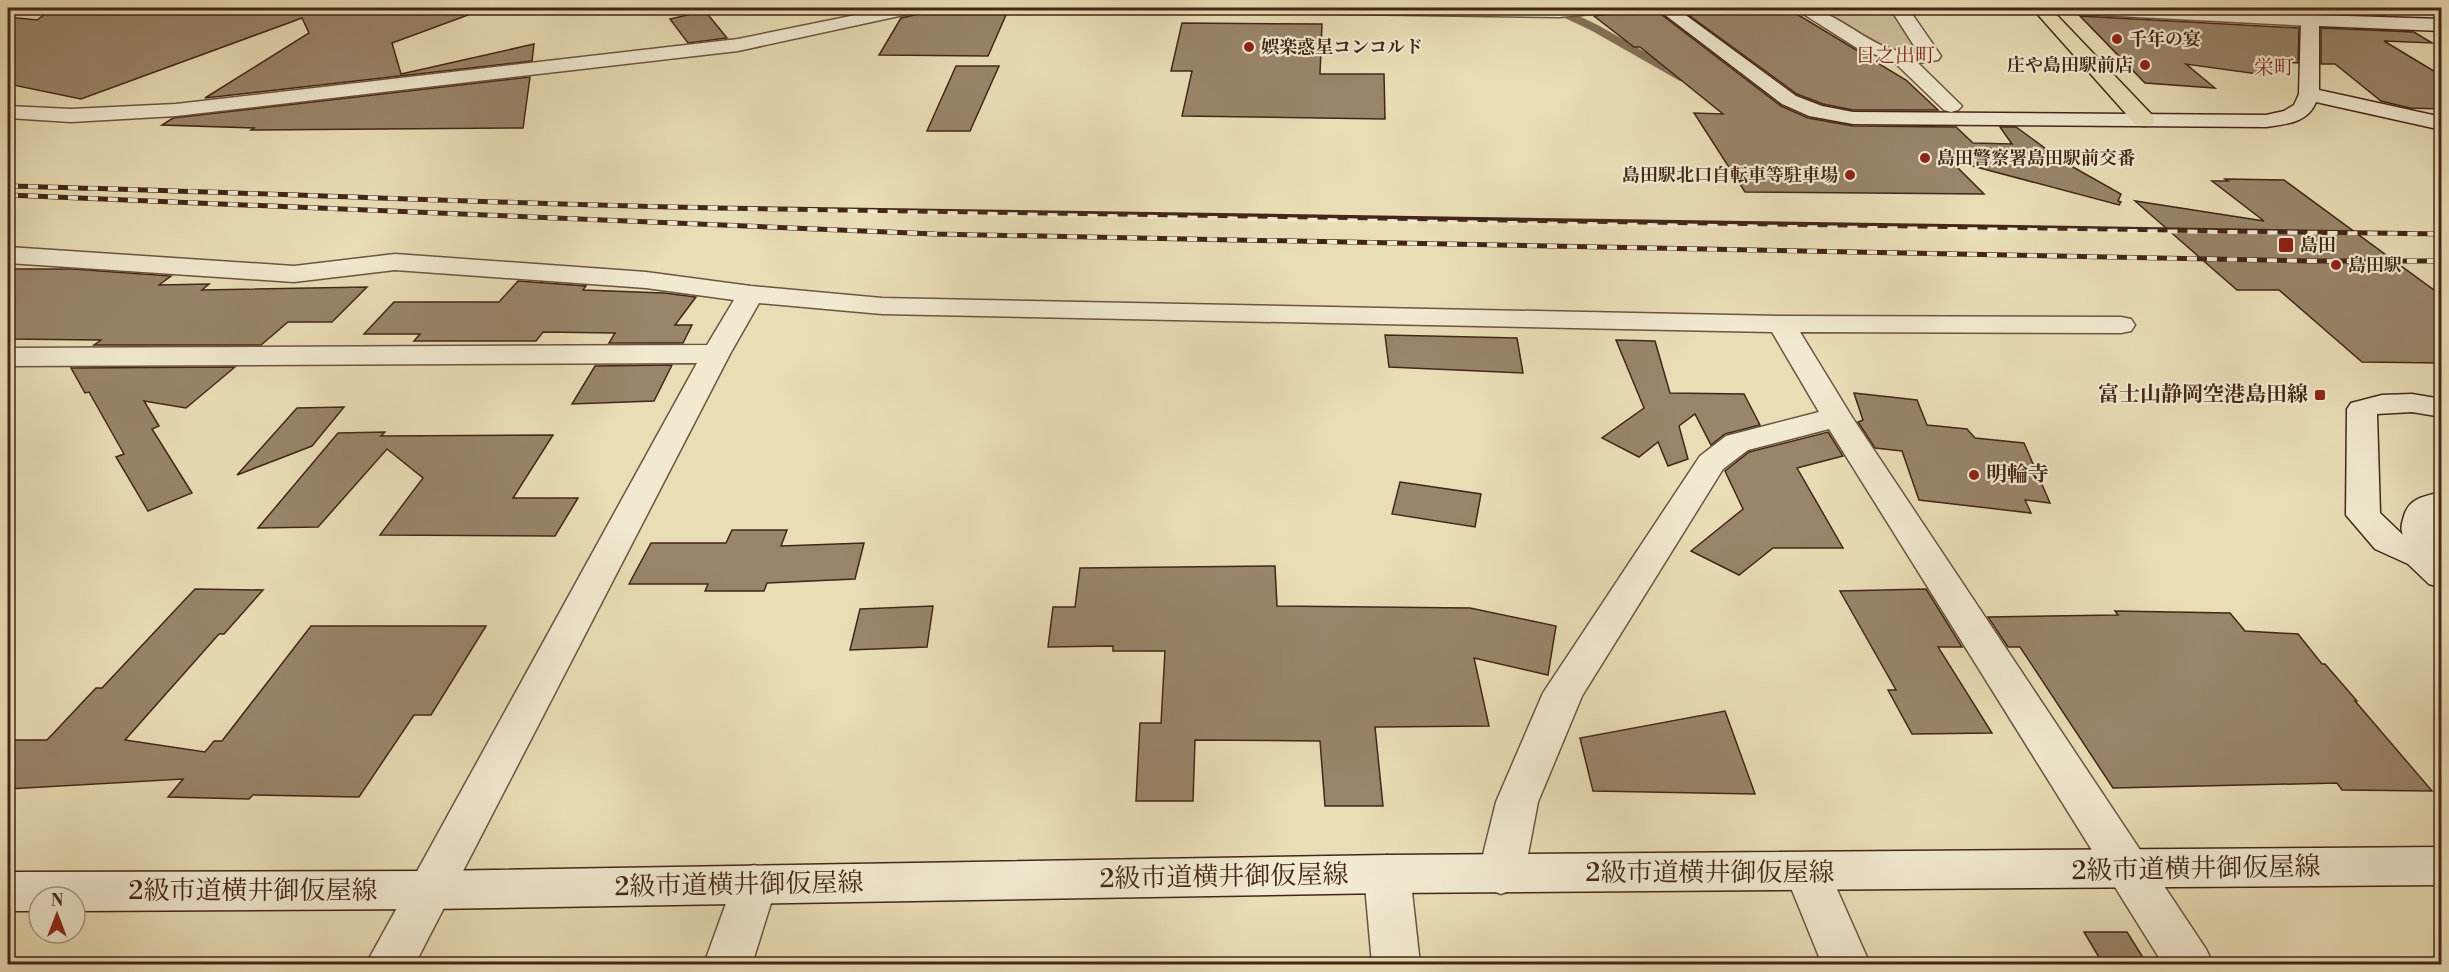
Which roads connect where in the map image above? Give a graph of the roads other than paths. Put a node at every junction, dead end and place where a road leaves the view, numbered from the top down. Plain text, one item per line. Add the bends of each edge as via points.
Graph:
1 (913, 8) edge
2 (1275, 8) edge
3 (1604, 8) edge
4 (1665, 8) edge
5 (1803, 8) edge
6 (1899, 8) edge
7 (2041, 8) edge
8 (2060, 8) edge
9 (1575, 9) edge
10 (2306, 14) edge
11 (2442, 25) edge
12 (1910, 58) junction
13 (2309, 94) junction
14 (1961, 106) dead end
15 (8, 112) edge
16 (2144, 120) junction
17 (2442, 124) edge
18 (8, 255) edge
19 (751, 294) junction
20 (1781, 324) junction
21 (2121, 325) dead end
22 (716, 354) junction
23 (8, 357) edge
24 (2442, 408) edge
25 (1837, 417) junction
26 (2442, 502) edge
27 (2431, 566) edge
28 (2442, 866) edge
29 (2128, 870) junction
30 (1808, 873) junction
31 (1387, 874) junction
32 (1501, 875) junction
33 (754, 884) junction
34 (430, 890) junction
35 (8, 892) edge
36 (390, 964) edge
37 (728, 964) edge
38 (1396, 964) edge
39 (1846, 964) edge
40 (2189, 964) edge

1 - 15 street via 738,45 124,114 82,117
2 - 9 street via 1523,12
3 - 9 street
4 - 16 street via 1789,100 1817,111 1853,118
5 - 12 street via 1886,54
6 - 12 street via 1931,56
7 - 16 main road
8 - 10 street
10 - 11 street
10 - 13 street
12 - 14 street
13 - 16 street via 2303,109 2266,121
13 - 17 street
18 - 19 street via 294,274 394,262 646,280
19 - 20 street via 882,306
19 - 22 street
20 - 21 street
20 - 25 street
22 - 23 street
22 - 34 street
24 - 27 street via 2383,402 2362,409 2363,515 2387,541
25 - 29 street
25 - 32 street via 1737,443 1712,463 1563,693 1517,801
26 - 27 street via 2423,509 2418,529
28 - 29 street, 2級市道横井御仮屋線
29 - 30 street, 2級市道横井御仮屋線
29 - 40 street
30 - 32 street, 2級市道横井御仮屋線
30 - 39 street
31 - 32 street, 2級市道横井御仮屋線
31 - 33 street, 2級市道横井御仮屋線
31 - 38 street
33 - 34 street, 2級市道横井御仮屋線
33 - 37 street
34 - 35 street, 2級市道横井御仮屋線
34 - 36 street

